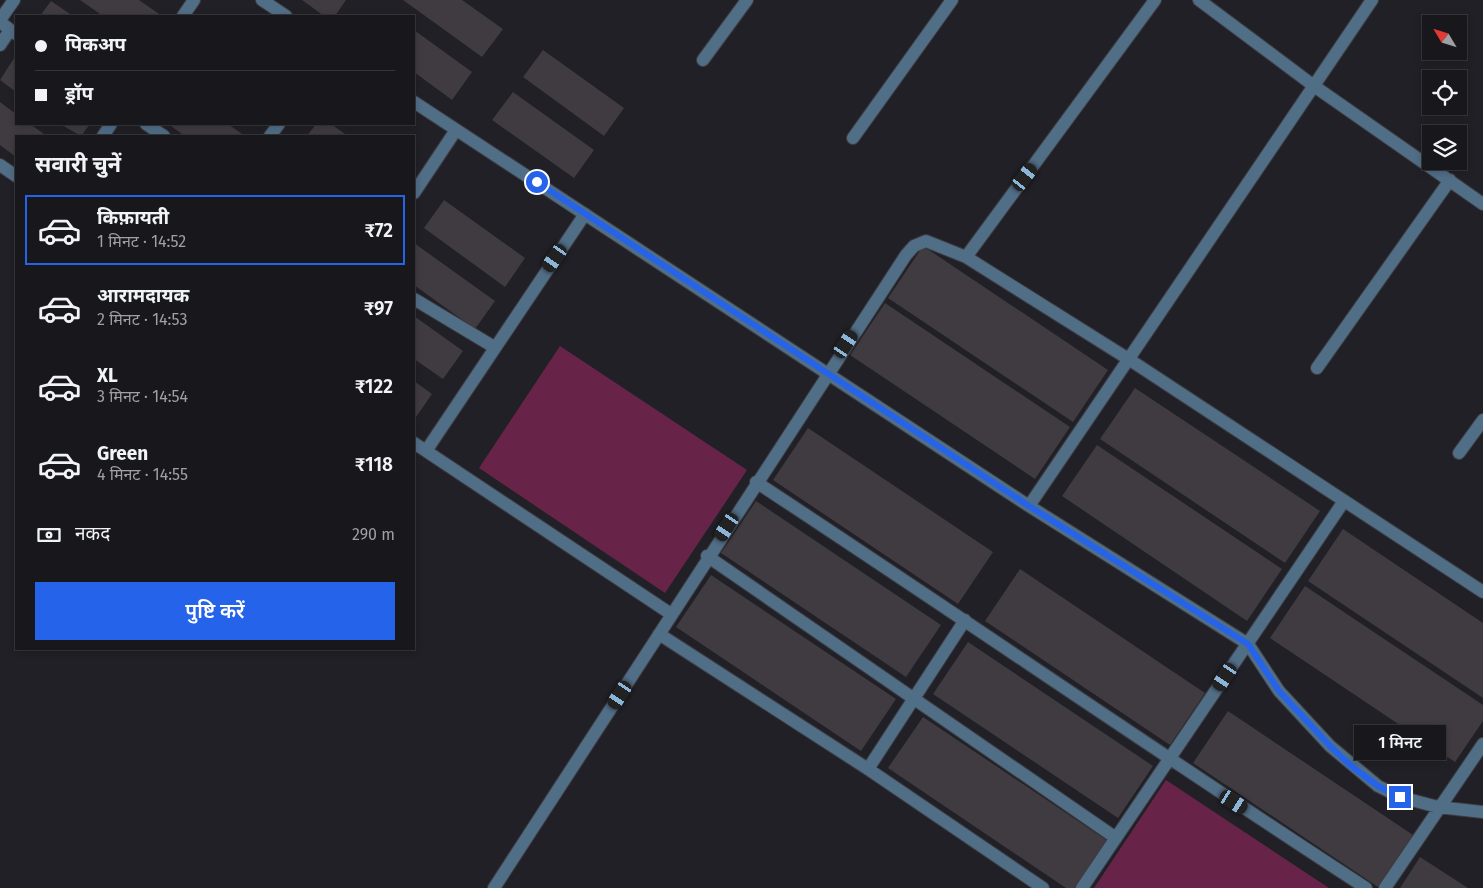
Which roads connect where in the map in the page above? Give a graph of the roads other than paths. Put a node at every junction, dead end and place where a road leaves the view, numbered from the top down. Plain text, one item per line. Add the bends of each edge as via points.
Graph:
1 (14, 0) edge
2 (194, 0) edge
3 (262, 0) edge
4 (747, 0) edge
5 (952, 0) edge
6 (1156, 0) edge
7 (1199, 0) edge
8 (1372, 0) edge
9 (184, 15) edge
10 (284, 15) edge
11 (7, 27) edge
12 (0, 45) edge
13 (703, 60) dead end
14 (1314, 86) junction
15 (415, 103) edge
16 (148, 125) edge
17 (456, 130) junction
18 (162, 135) edge
19 (853, 138) dead end
20 (0, 165) edge
21 (15, 175) edge
22 (1450, 180) junction
23 (415, 192) edge
24 (1483, 204) edge
25 (585, 214) junction
26 (966, 257) junction
27 (415, 300) edge
28 (494, 347) junction
29 (1130, 360) junction
30 (1317, 368) dead end
31 (827, 373) junction
32 (1483, 420) edge
33 (415, 444) edge
34 (426, 451) junction
35 (1459, 453) dead end
36 (756, 482) junction
37 (1344, 501) junction
38 (1029, 506) junction
39 (708, 556) junction
40 (1483, 592) edge
41 (671, 614) junction
42 (965, 620) junction
43 (659, 634) junction
44 (1248, 644) junction
45 (916, 698) junction
46 (1483, 744) edge
47 (1169, 760) junction
48 (868, 769) junction
49 (1438, 807) junction
50 (1483, 812) edge
51 (1116, 838) junction
52 (494, 888) edge
53 (1043, 888) edge
54 (1082, 888) edge
55 (1366, 888) edge
56 (1385, 888) edge

1 - 11 street
2 - 9 street
3 - 10 street
4 - 13 street
5 - 19 street
6 - 26 street
7 - 14 street
8 - 14 street
11 - 12 street
14 - 22 street
14 - 29 street
15 - 17 street
16 - 18 street
17 - 23 street
17 - 25 street
20 - 21 street
22 - 24 street
22 - 30 street
25 - 28 street
25 - 31 street
26 - 29 street
26 - 31 street via 926,241 914,246
27 - 28 street
28 - 34 street
29 - 37 street
29 - 38 street
31 - 36 street
31 - 38 street
32 - 35 street
33 - 34 street
34 - 41 street
36 - 39 street
36 - 42 street
37 - 40 street
37 - 44 street
38 - 44 street
39 - 41 street
39 - 45 street
41 - 43 street
42 - 45 street
42 - 47 street
43 - 48 street
43 - 52 street
44 - 47 street
44 - 49 street via 1279,691 1351,766 1400,797
45 - 48 street
45 - 51 street
46 - 49 street
47 - 51 street
47 - 55 street
48 - 53 street
49 - 50 street
49 - 56 street
51 - 54 street

